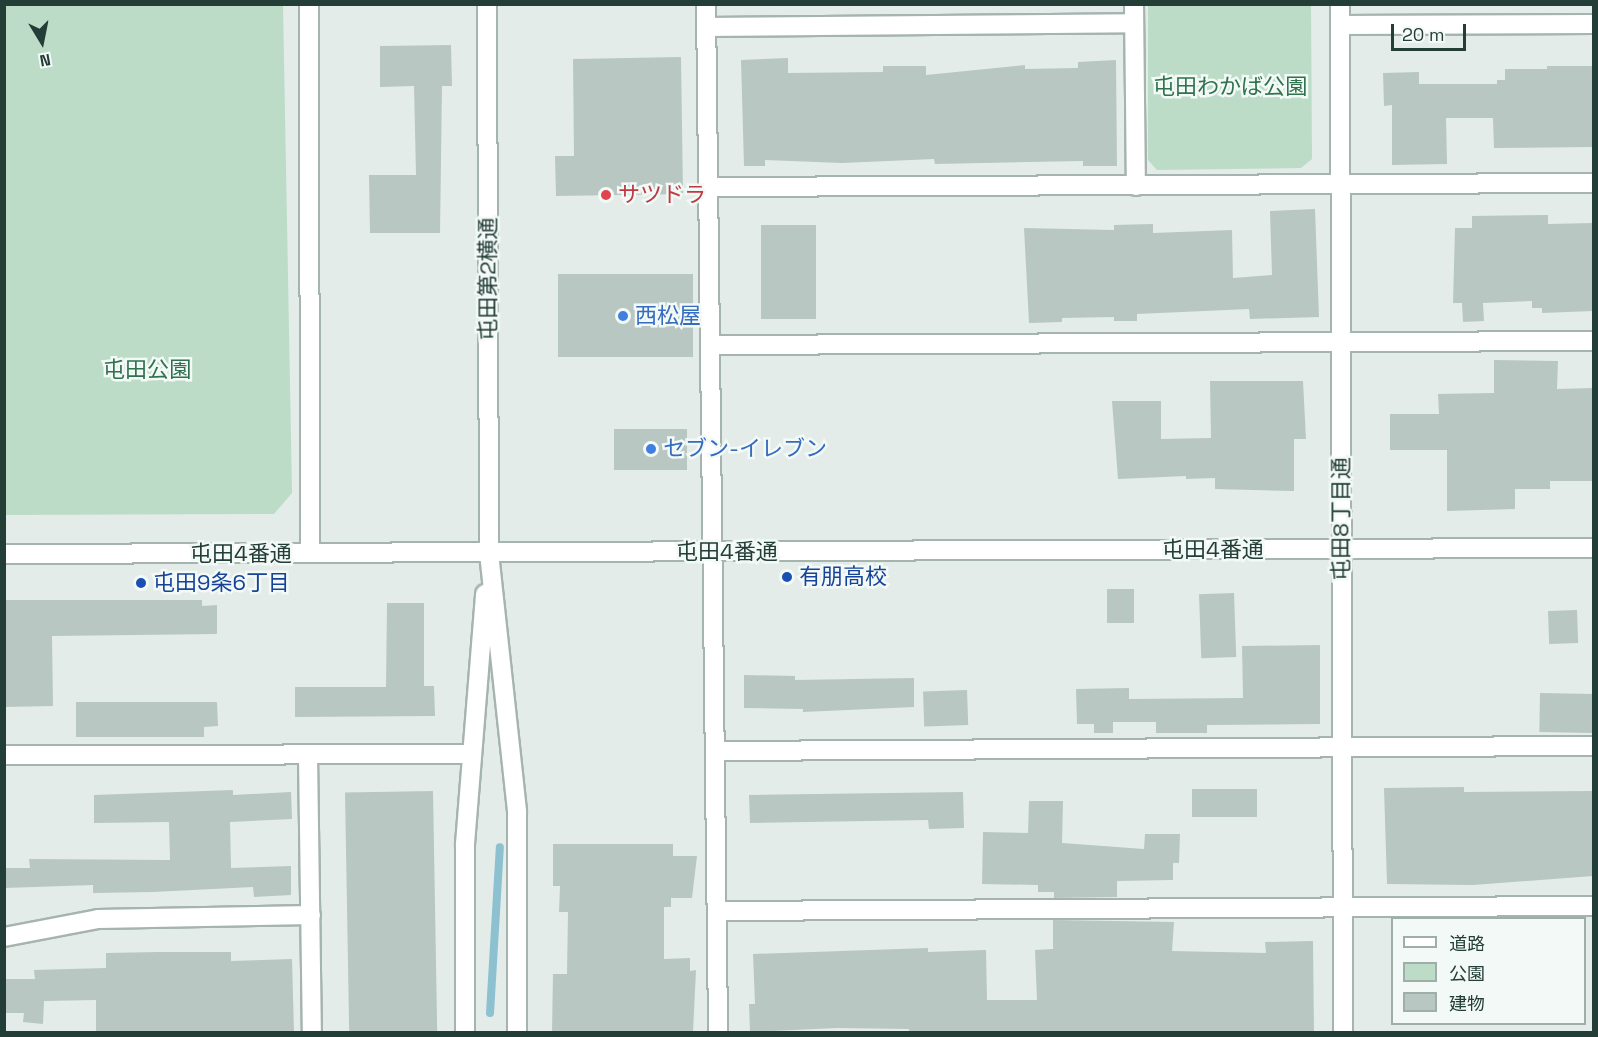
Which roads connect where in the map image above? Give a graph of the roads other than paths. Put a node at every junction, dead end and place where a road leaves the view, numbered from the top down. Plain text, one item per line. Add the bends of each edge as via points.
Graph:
1 (309, 4) edge
2 (487, 4) edge
3 (706, 4) edge
4 (1134, 4) edge
5 (1340, 4) edge
6 (1134, 23) junction
7 (1593, 24) edge
8 (1340, 25) junction
9 (707, 27) junction
10 (1593, 183) edge
11 (1341, 185) junction
12 (1136, 186) junction
13 (709, 187) junction
14 (1593, 341) edge
15 (1341, 342) junction
16 (710, 345) junction
17 (1593, 548) edge
18 (1341, 549) junction
19 (713, 552) junction
20 (489, 553) junction
21 (4, 554) edge
22 (310, 554) junction
23 (1593, 746) edge
24 (1343, 747) junction
25 (715, 751) junction
26 (471, 754) junction
27 (4, 755) edge
28 (308, 755) junction
29 (1593, 906) edge
30 (1344, 908) junction
31 (717, 911) junction
32 (311, 915) junction
33 (4, 937) edge
34 (312, 1032) edge
35 (465, 1032) edge
36 (517, 1032) edge
37 (718, 1032) edge
38 (1343, 1032) edge

1 - 22 street
2 - 20 street, 屯田第2横通
3 - 9 street
4 - 6 street
5 - 8 street, 屯田8丁目通
6 - 9 street
6 - 12 street
7 - 8 street
8 - 11 street, 屯田8丁目通
9 - 13 street
10 - 11 street
11 - 12 street
11 - 15 street, 屯田8丁目通
12 - 13 street
13 - 16 street
14 - 15 street
15 - 16 street
15 - 18 street, 屯田8丁目通
16 - 19 street
17 - 18 street, 屯田4番通
18 - 19 street, 屯田4番通
18 - 24 street, 屯田8丁目通
19 - 20 street, 屯田4番通
19 - 25 street
20 - 22 street, 屯田4番通
20 - 26 street
20 - 36 street via 517,812
21 - 22 street, 屯田4番通
23 - 24 street
24 - 25 street
24 - 30 street, 屯田8丁目通
25 - 31 street
26 - 28 street
26 - 35 street via 465,844
27 - 28 street
28 - 32 street
29 - 30 street
30 - 31 street
30 - 38 street, 屯田8丁目通
31 - 37 street
32 - 33 street via 98,919
32 - 34 street

